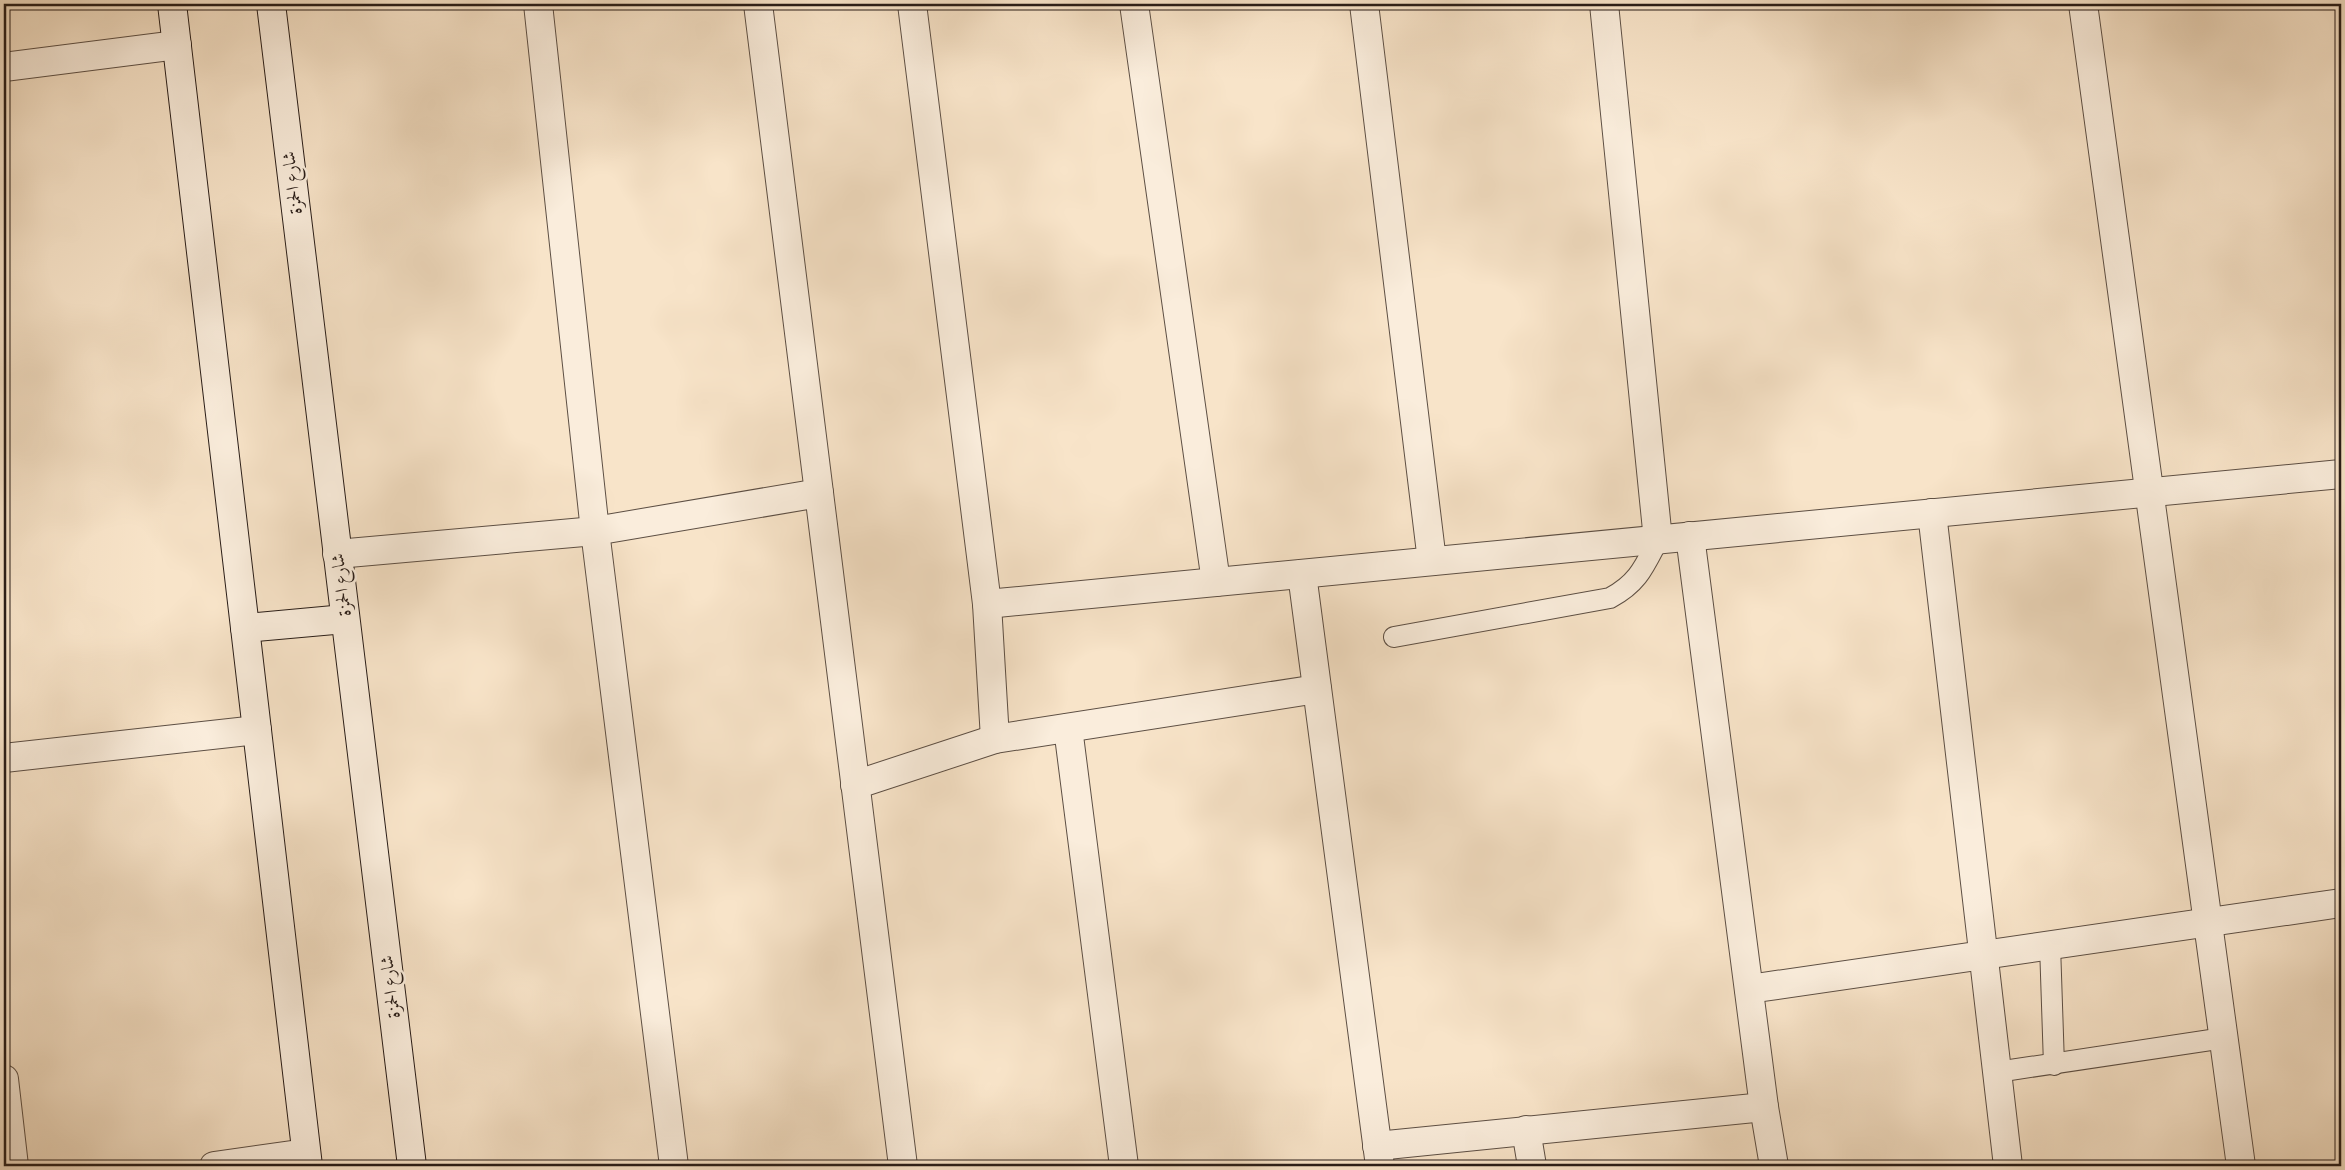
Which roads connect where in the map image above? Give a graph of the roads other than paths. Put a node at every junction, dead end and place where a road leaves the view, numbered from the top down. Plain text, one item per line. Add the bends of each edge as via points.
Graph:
1 (172, 4) edge
2 (271, 4) edge
3 (538, 4) edge
4 (758, 4) edge
5 (912, 4) edge
6 (1134, 4) edge
7 (1364, 4) edge
8 (1604, 4) edge
9 (2083, 4) edge
10 (177, 45) junction
11 (4, 66) edge
12 (2341, 474) edge
13 (819, 493) junction
14 (2149, 493) junction
15 (1932, 513) junction
16 (595, 531) junction
17 (1690, 536) junction
18 (1658, 540) junction
19 (338, 554) junction
20 (1432, 561) junction
21 (1302, 574) junction
22 (1216, 582) junction
23 (987, 604) junction
24 (346, 619) junction
25 (245, 628) junction
26 (1394, 637) dead end
27 (1317, 689) junction
28 (1068, 728) junction
29 (257, 730) junction
30 (995, 739) junction
31 (4, 758) edge
32 (855, 785) junction
33 (2341, 903) edge
34 (2208, 922) junction
35 (2050, 945) junction
36 (1983, 954) junction
37 (1749, 989) junction
38 (2224, 1038) junction
39 (2054, 1065) junction
40 (1997, 1072) junction
41 (4, 1079) edge
42 (1764, 1106) junction
43 (1526, 1130) junction
44 (1379, 1156) edge
45 (307, 1160) edge
46 (14, 1166) edge
47 (214, 1166) edge
48 (412, 1166) edge
49 (674, 1166) edge
50 (902, 1166) edge
51 (1124, 1166) edge
52 (1532, 1166) edge
53 (1774, 1166) edge
54 (2008, 1166) edge
55 (2241, 1166) edge

1 - 10 street
2 - 19 street, شارع الحمزة
3 - 16 street
4 - 13 street
5 - 23 street
6 - 22 street
7 - 20 street
8 - 18 street
9 - 14 street
10 - 11 street
10 - 25 street
12 - 14 street
13 - 16 street
13 - 32 street
14 - 15 street
14 - 34 street
15 - 17 street
15 - 36 street
16 - 19 street
16 - 49 street
17 - 18 street
17 - 37 street
18 - 20 street
18 - 26 lane via 1641,574 1626,589 1610,598
19 - 24 street, شارع الحمزة
20 - 21 street
21 - 22 street
21 - 27 street
22 - 23 street
23 - 30 street
24 - 25 street
24 - 48 street, شارع الحمزة
25 - 29 street
27 - 28 street
27 - 44 street
28 - 30 street
28 - 51 street
29 - 31 street
29 - 45 street
30 - 32 street
32 - 50 street
33 - 34 street
34 - 35 street
34 - 38 street
35 - 36 street
35 - 39 lane
36 - 37 street
36 - 40 street
37 - 42 street
38 - 39 lane
38 - 55 street
39 - 40 lane
40 - 54 street
41 - 46 street
42 - 43 street
42 - 53 street
43 - 44 street
43 - 52 street
45 - 47 street

